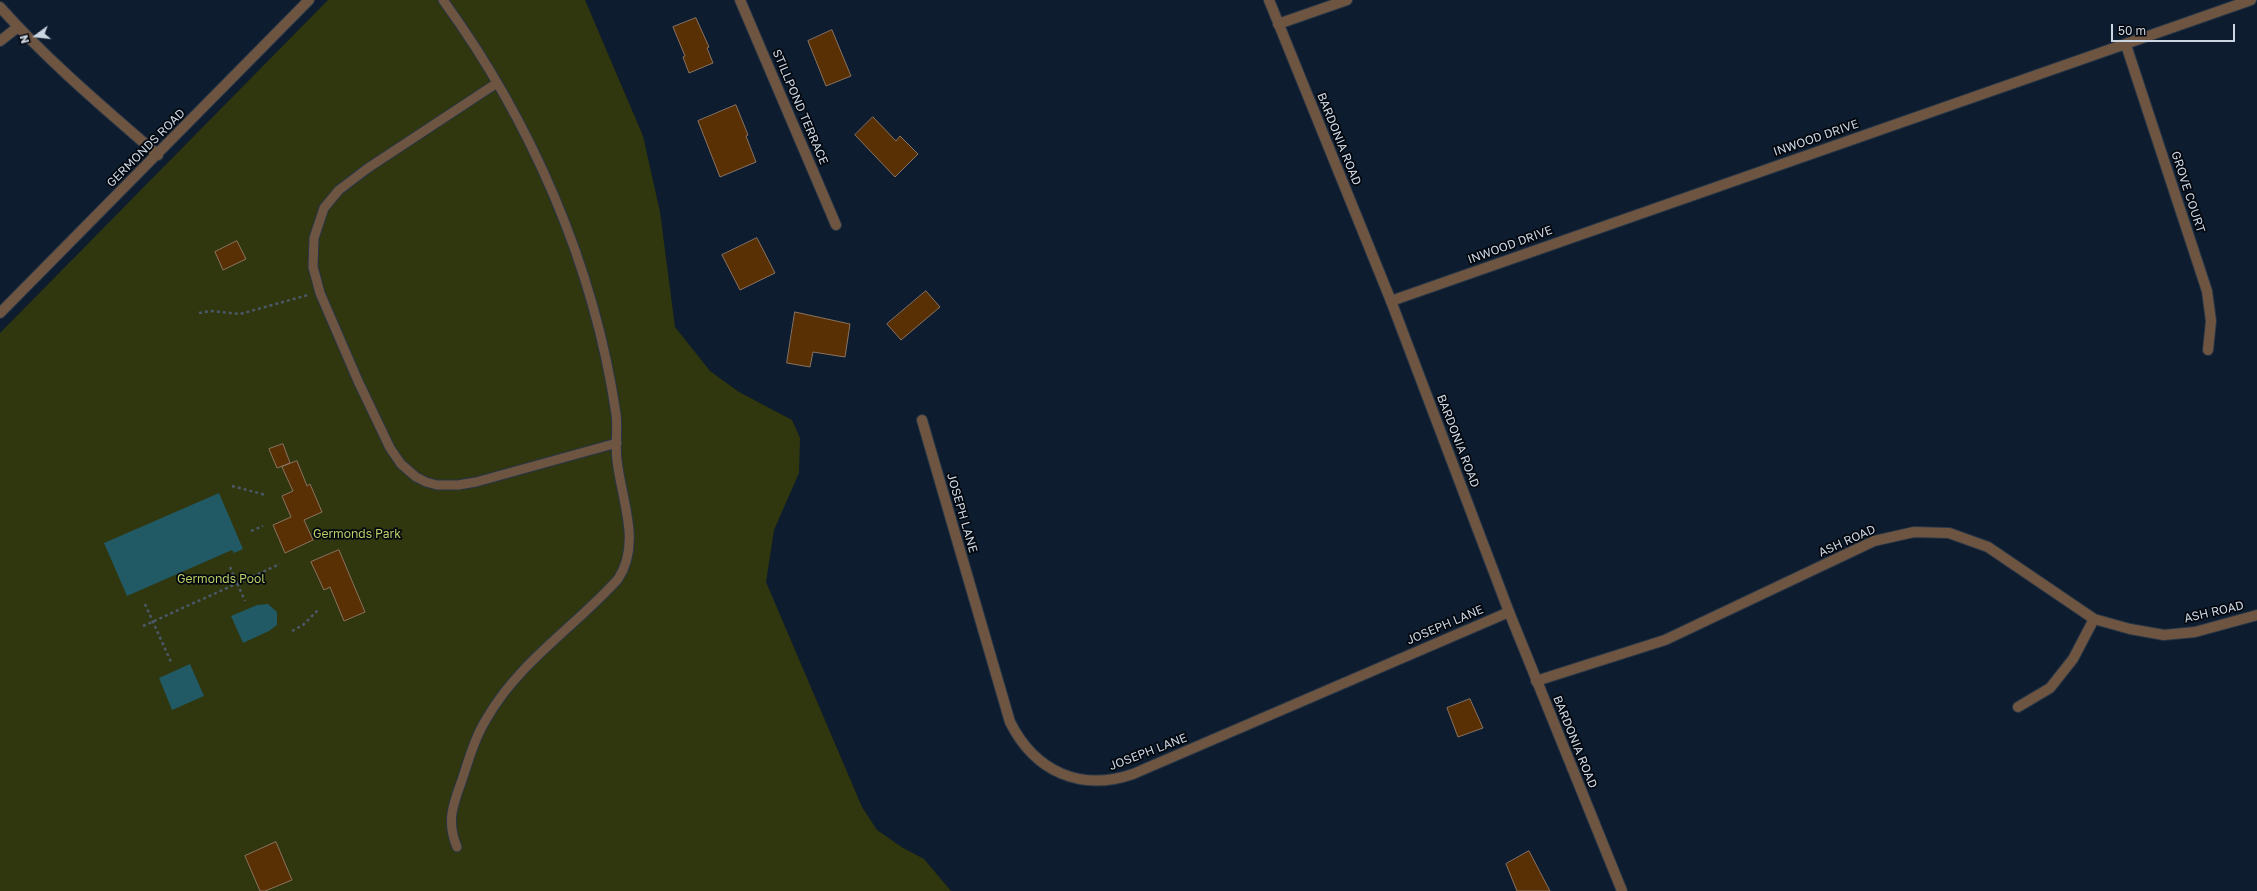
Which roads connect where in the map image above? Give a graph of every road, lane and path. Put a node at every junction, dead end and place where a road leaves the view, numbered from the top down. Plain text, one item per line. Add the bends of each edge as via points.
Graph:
1 (309, 0) edge
2 (443, 0) edge
3 (740, 0) edge
4 (1269, 0) edge
5 (1347, 0) edge
6 (2251, 0) edge
7 (0, 7) edge
8 (1278, 24) junction
9 (18, 28) junction
10 (0, 41) edge
11 (2126, 44) junction
12 (497, 84) junction
13 (158, 155) junction
14 (836, 225) dead end
15 (310, 294) dead end
16 (1391, 301) junction
17 (0, 313) edge
18 (200, 313) dead end
19 (2208, 350) dead end
20 (922, 420) dead end
21 (617, 443) junction
22 (232, 486) dead end
23 (266, 495) dead end
24 (263, 526) dead end
25 (252, 531) dead end
26 (280, 564) dead end
27 (230, 567) dead end
28 (237, 584) junction
29 (245, 601) dead end
30 (145, 604) dead end
31 (319, 609) dead end
32 (1509, 612) junction
33 (2257, 616) edge
34 (2094, 618) junction
35 (153, 622) junction
36 (143, 626) dead end
37 (292, 631) dead end
38 (171, 662) dead end
39 (1536, 681) junction
40 (2018, 707) dead end
41 (457, 847) dead end
42 (1622, 891) edge

1 - 13 street, GERMONDS ROAD
2 - 12 lane
3 - 14 street, STILLPOND TERRACE
4 - 8 street, BARDONIA ROAD
5 - 8 street
6 - 11 street, INWOOD DRIVE
7 - 9 street
8 - 16 street, BARDONIA ROAD
9 - 10 street
9 - 13 street
11 - 16 street, INWOOD DRIVE
11 - 19 street, GROVE COURT via 2207,291 2211,321
12 - 21 lane via 523,130 551,191 583,277 607,366 616,415
12 - 21 lane via 363,171 330,199 316,228 312,248 313,267 320,293 390,448 416,477 437,485 476,482
13 - 17 street, GERMONDS ROAD
15 - 18 path via 246,312
16 - 32 street, BARDONIA ROAD
20 - 32 street, JOSEPH LANE via 1010,722 1019,739 1031,753 1047,766 1065,775 1099,781 1133,774
21 - 41 lane via 617,460 629,536 627,563 611,586 512,682 487,717 470,756 451,816 451,832
22 - 23 path
24 - 25 path
26 - 28 path
27 - 28 path
28 - 29 path
28 - 35 path
30 - 35 path
31 - 37 path via 303,625
32 - 39 street, BARDONIA ROAD
33 - 34 street, ASH ROAD via 2195,632 2164,635 2130,629
34 - 39 street, ASH ROAD via 1988,547 1949,533 1914,532 1874,541 1665,640
34 - 40 street via 2073,659 2050,688
35 - 36 path
35 - 38 path
39 - 42 street, BARDONIA ROAD

